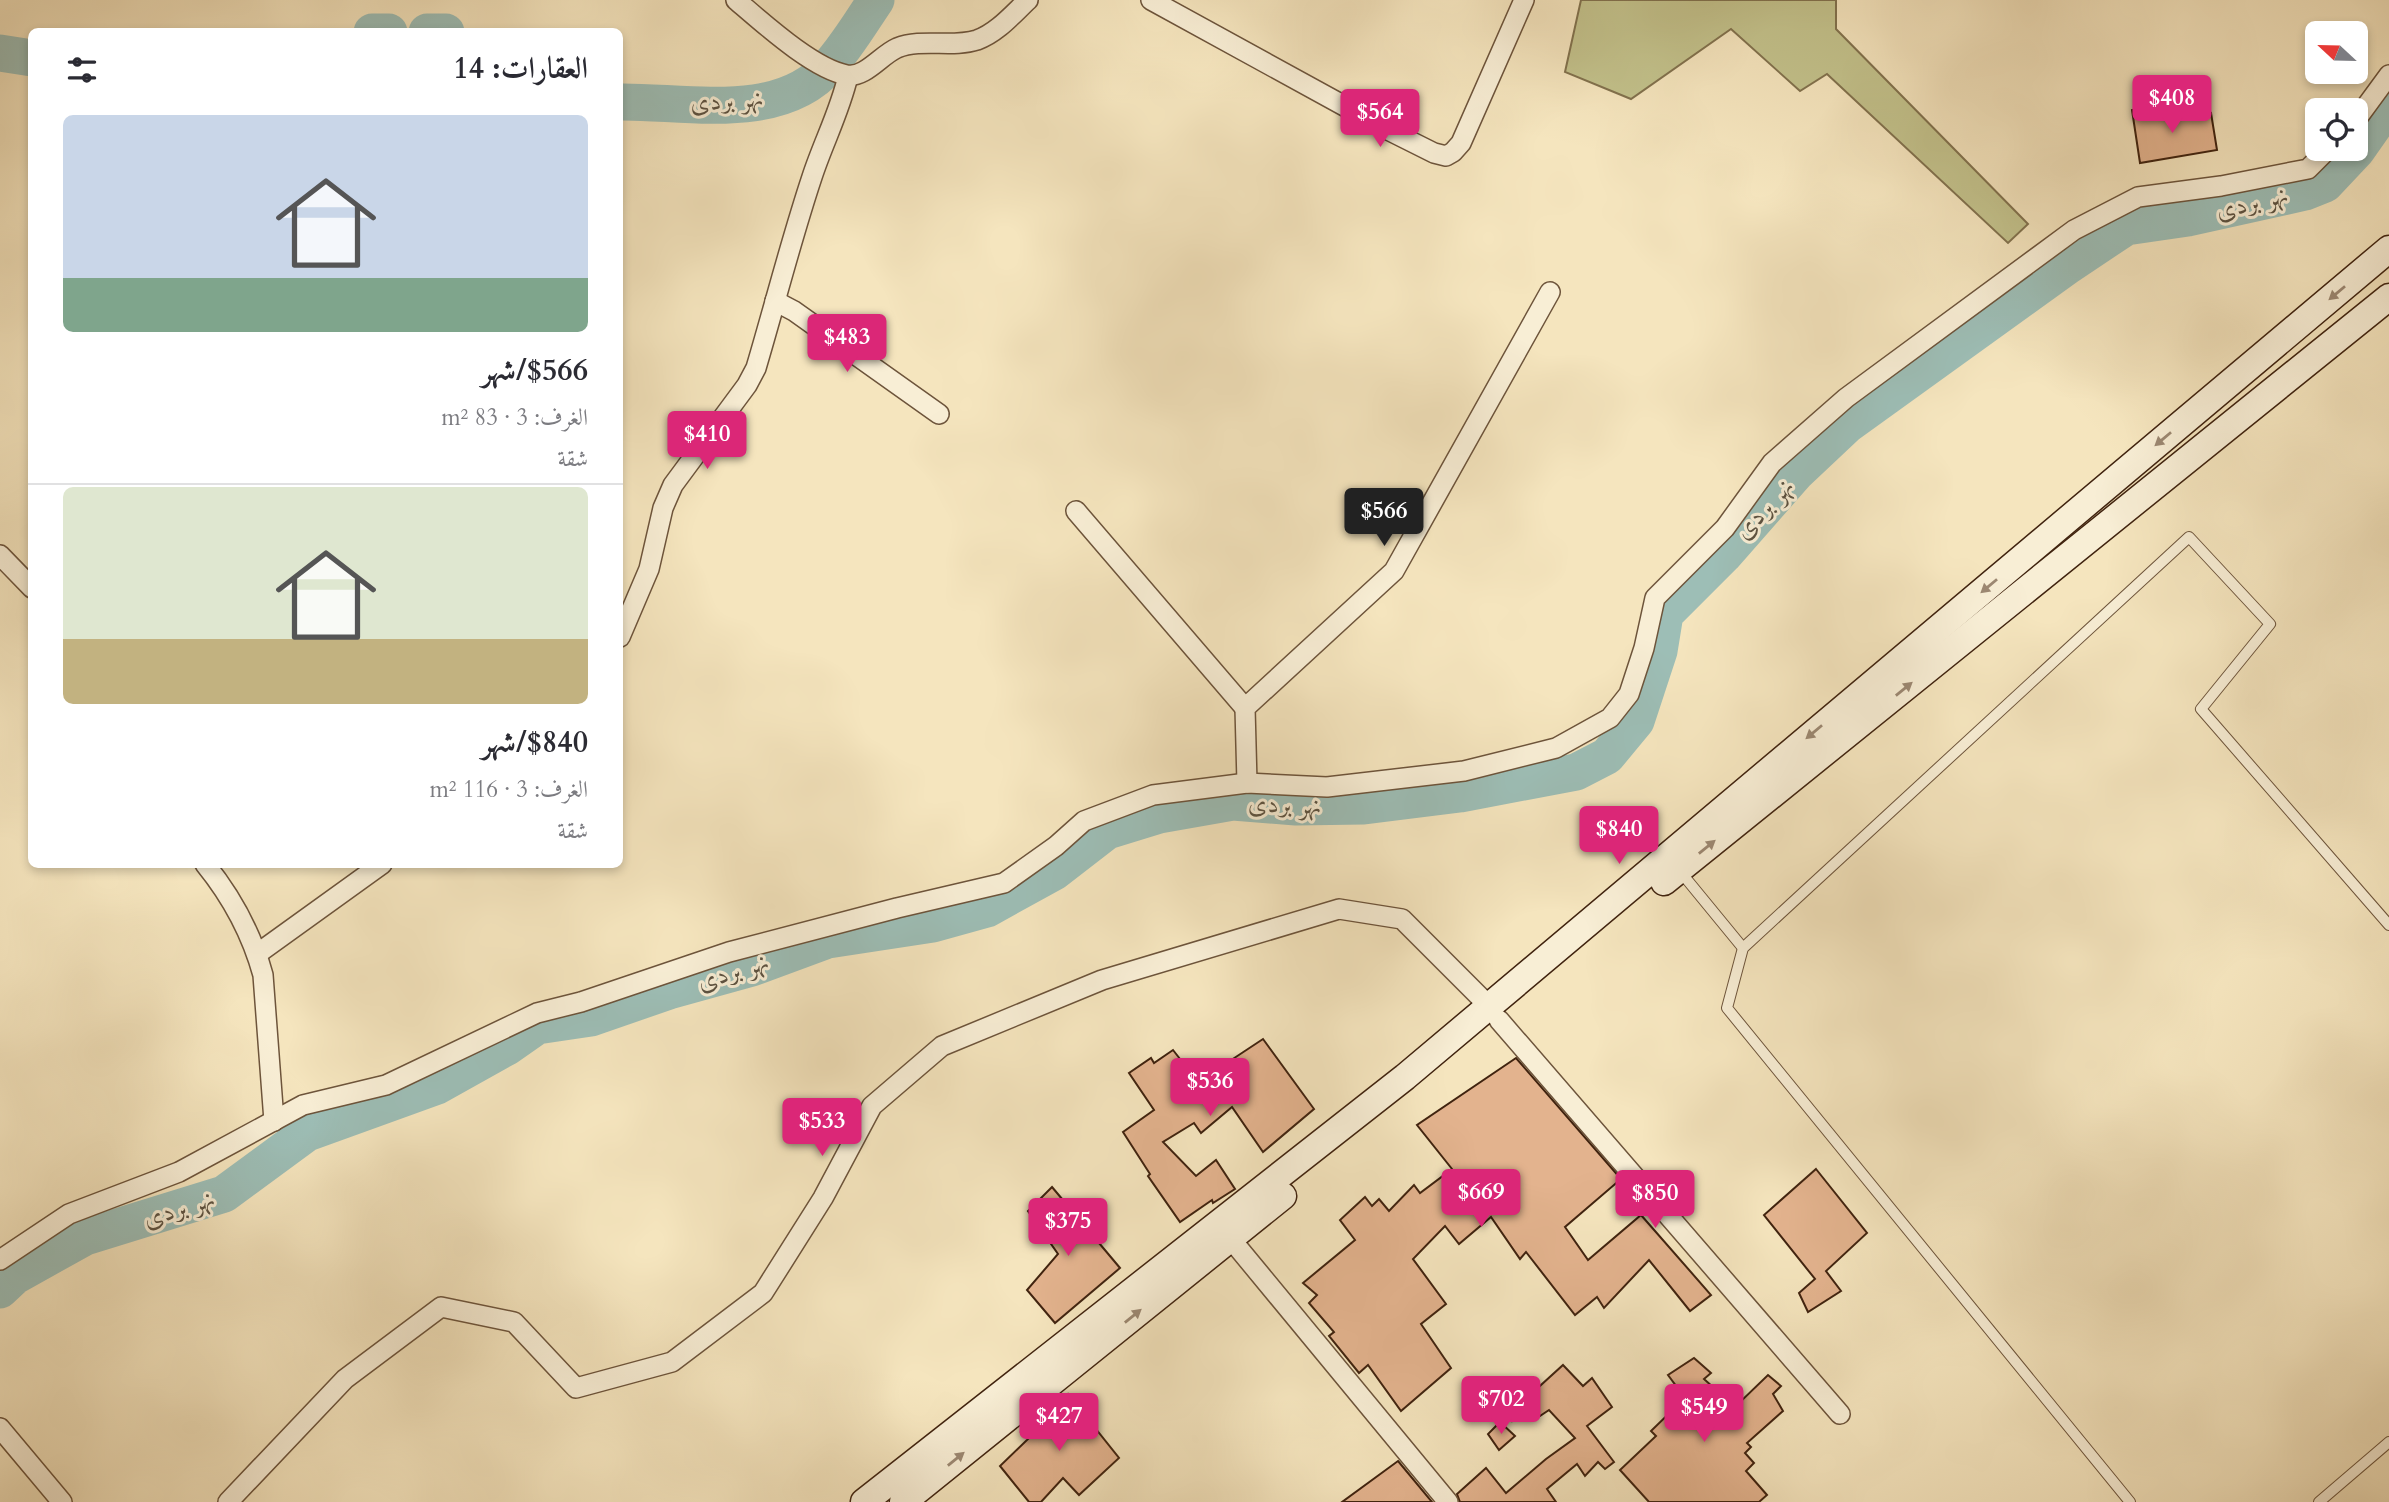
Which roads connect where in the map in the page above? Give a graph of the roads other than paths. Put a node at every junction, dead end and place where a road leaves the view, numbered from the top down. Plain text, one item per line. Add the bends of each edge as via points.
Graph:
1 (736, 0) edge
2 (1028, 0) edge
3 (1151, 0) edge
4 (1524, 0) edge
5 (845, 74) junction
6 (2389, 75) edge
7 (2368, 104) edge
8 (2316, 161) edge
9 (2389, 249) edge
10 (1550, 292) dead end
11 (2389, 298) edge
12 (775, 301) junction
13 (939, 414) dead end
14 (1076, 511) dead end
15 (0, 555) edge
16 (28, 584) edge
17 (623, 630) edge
18 (1245, 708) junction
19 (1247, 783) junction
20 (208, 868) edge
21 (376, 868) edge
22 (1679, 870) junction
23 (2389, 925) edge
24 (1743, 948) junction
25 (257, 954) junction
26 (1494, 1013) junction
27 (274, 1121) junction
28 (1230, 1238) junction
29 (0, 1260) edge
30 (1840, 1414) dead end
31 (0, 1428) edge
32 (2389, 1441) edge
33 (62, 1502) edge
34 (228, 1502) edge
35 (864, 1502) edge
36 (903, 1502) edge
37 (1448, 1502) edge
38 (2130, 1502) edge
39 (2319, 1502) edge

1 - 5 street via 806,56
2 - 5 street via 976,40 903,46 860,74
3 - 4 street via 1390,131 1446,156 1461,143
5 - 12 street via 844,96 813,172
6 - 7 street
8 - 19 street via 2308,169 2138,197 2074,230 1846,398 1772,463 1725,528 1655,598 1629,694 1610,718 1556,748 1464,771 1327,787
9 -> 26 main road
10 - 18 street via 1394,571
22 -> 11 main road
12 - 13 street
12 - 17 street via 747,385 673,485 649,569
14 - 18 street
15 - 16 street
18 - 19 street
19 - 27 street via 1153,795 1084,821 1004,883 729,952 537,1013 386,1085 303,1105
20 - 25 street
21 - 25 street
22 - 24 lane
22 - 26 main road
23 - 24 lane via 2201,709 2270,624 2189,537
24 - 38 lane via 1727,1008
25 - 27 street via 264,975
26 - 28 main road
26 - 30 street
26 - 34 street via 1402,919 1339,909 1102,980 942,1046 872,1106 823,1198 763,1293 672,1362 576,1388 514,1322 441,1307 345,1379
26 - 35 main road via 1405,1077
27 - 29 street via 179,1172 69,1214
36 -> 28 main road
28 - 37 street
31 - 33 street
32 - 39 lane

